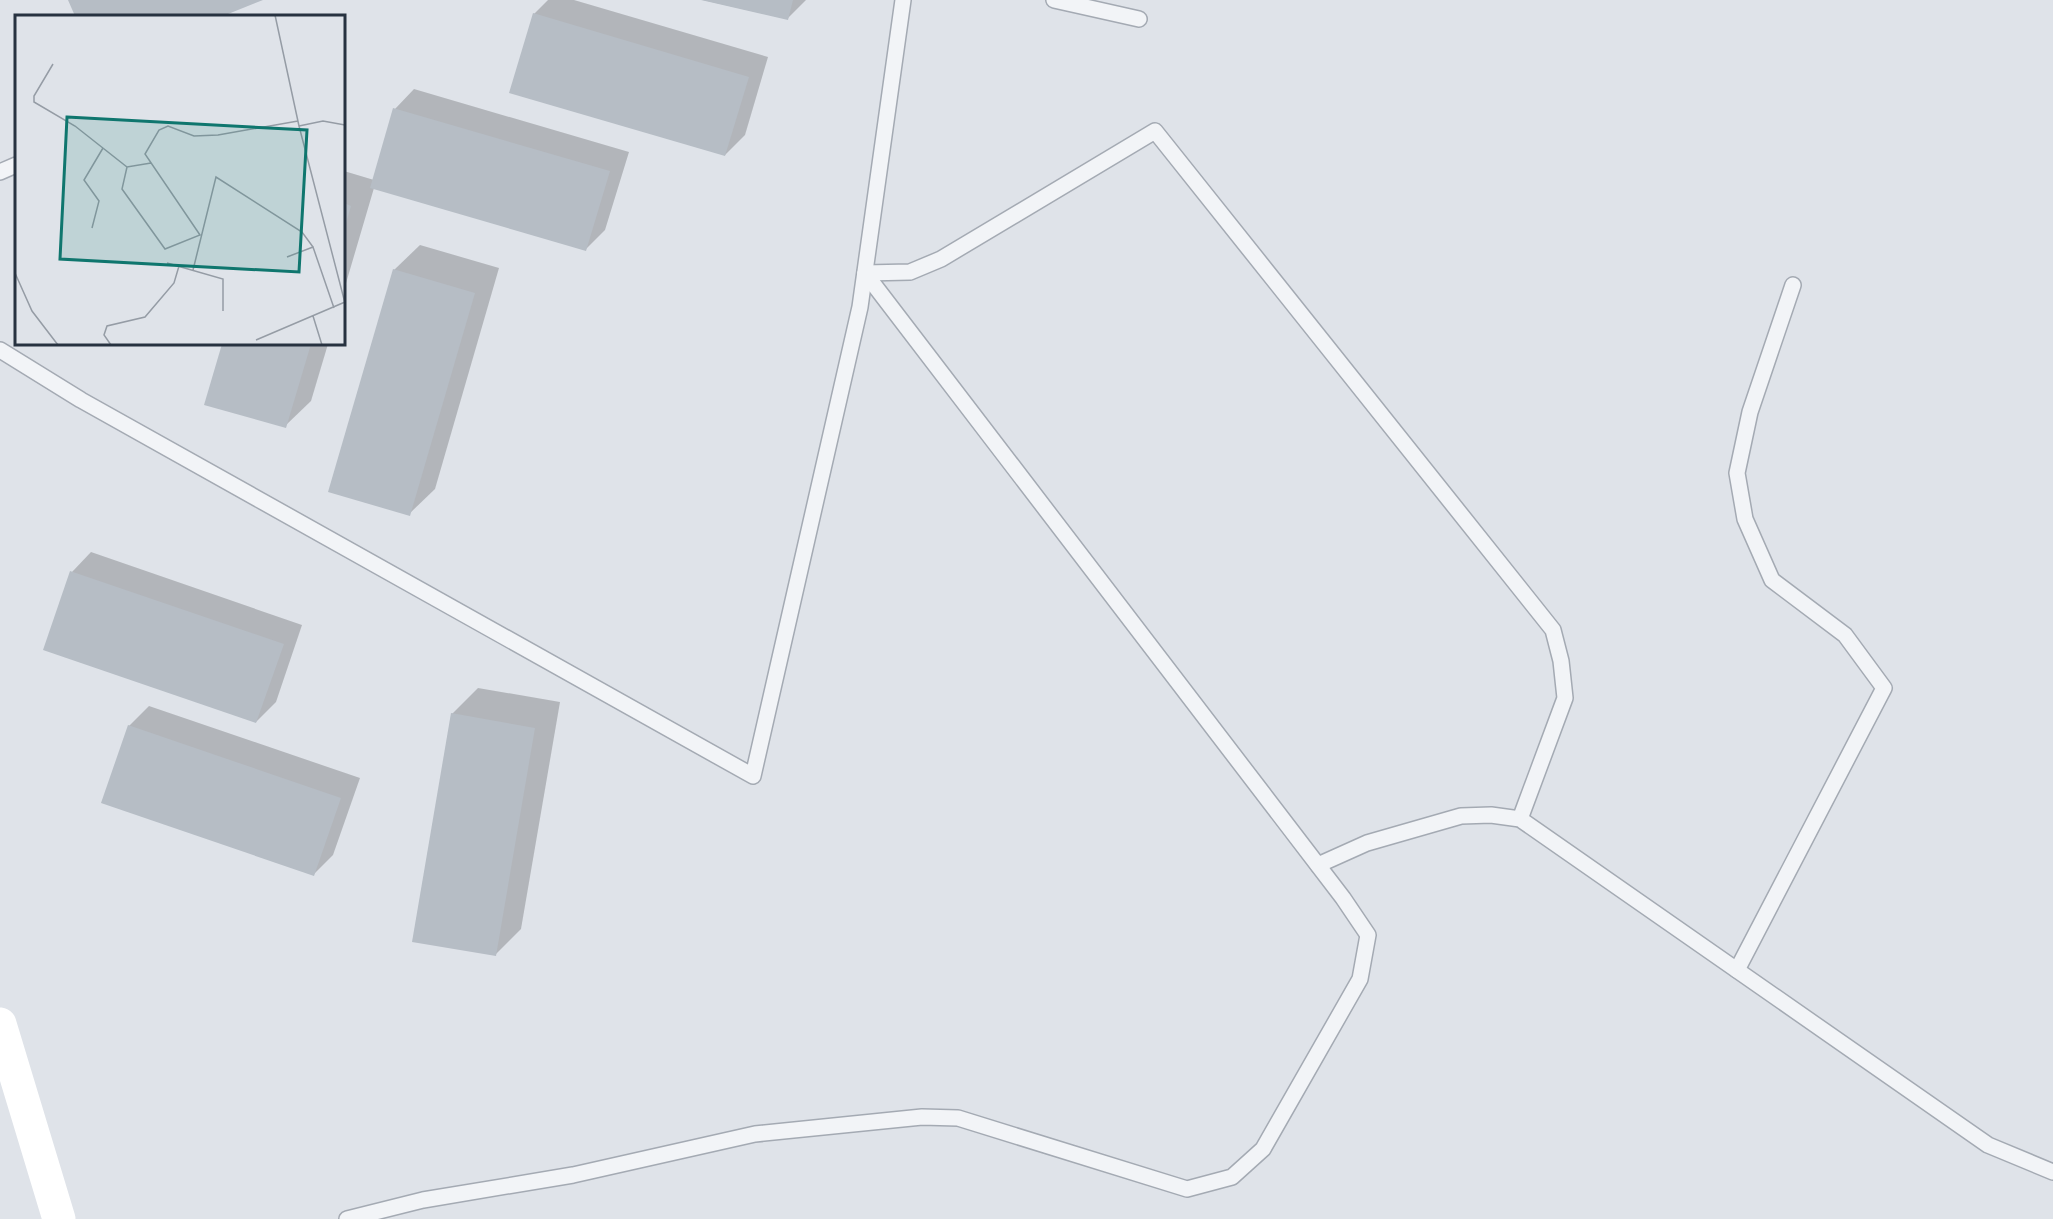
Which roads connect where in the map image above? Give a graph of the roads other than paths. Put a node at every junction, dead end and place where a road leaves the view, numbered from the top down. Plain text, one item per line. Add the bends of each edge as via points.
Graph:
1 (903, 0) edge
2 (1054, 0) edge
3 (1138, 19) dead end
4 (15, 165) edge
5 (0, 172) edge
6 (865, 273) junction
7 (1793, 285) dead end
8 (0, 350) edge
9 (1520, 819) junction
10 (1318, 865) junction
11 (1737, 970) junction
12 (0, 1024) edge
13 (2053, 1172) edge
14 (59, 1219) edge
15 (347, 1219) edge

1 - 6 lane
2 - 3 lane
4 - 5 lane
6 - 8 lane via 753,777 81,400
6 - 9 lane via 910,272 941,259 1155,131 1553,630 1562,661 1565,698
6 - 10 lane
7 - 11 lane via 1750,412 1737,473 1745,519 1772,580 1845,635 1884,688
9 - 10 lane via 1491,814 1461,816 1367,843
9 - 11 lane
10 - 15 lane via 1368,935 1360,979 1263,1149 1232,1177 1187,1189 958,1118 922,1117 755,1134 573,1175 423,1200
11 - 13 lane via 1988,1145
12 - 14 street

